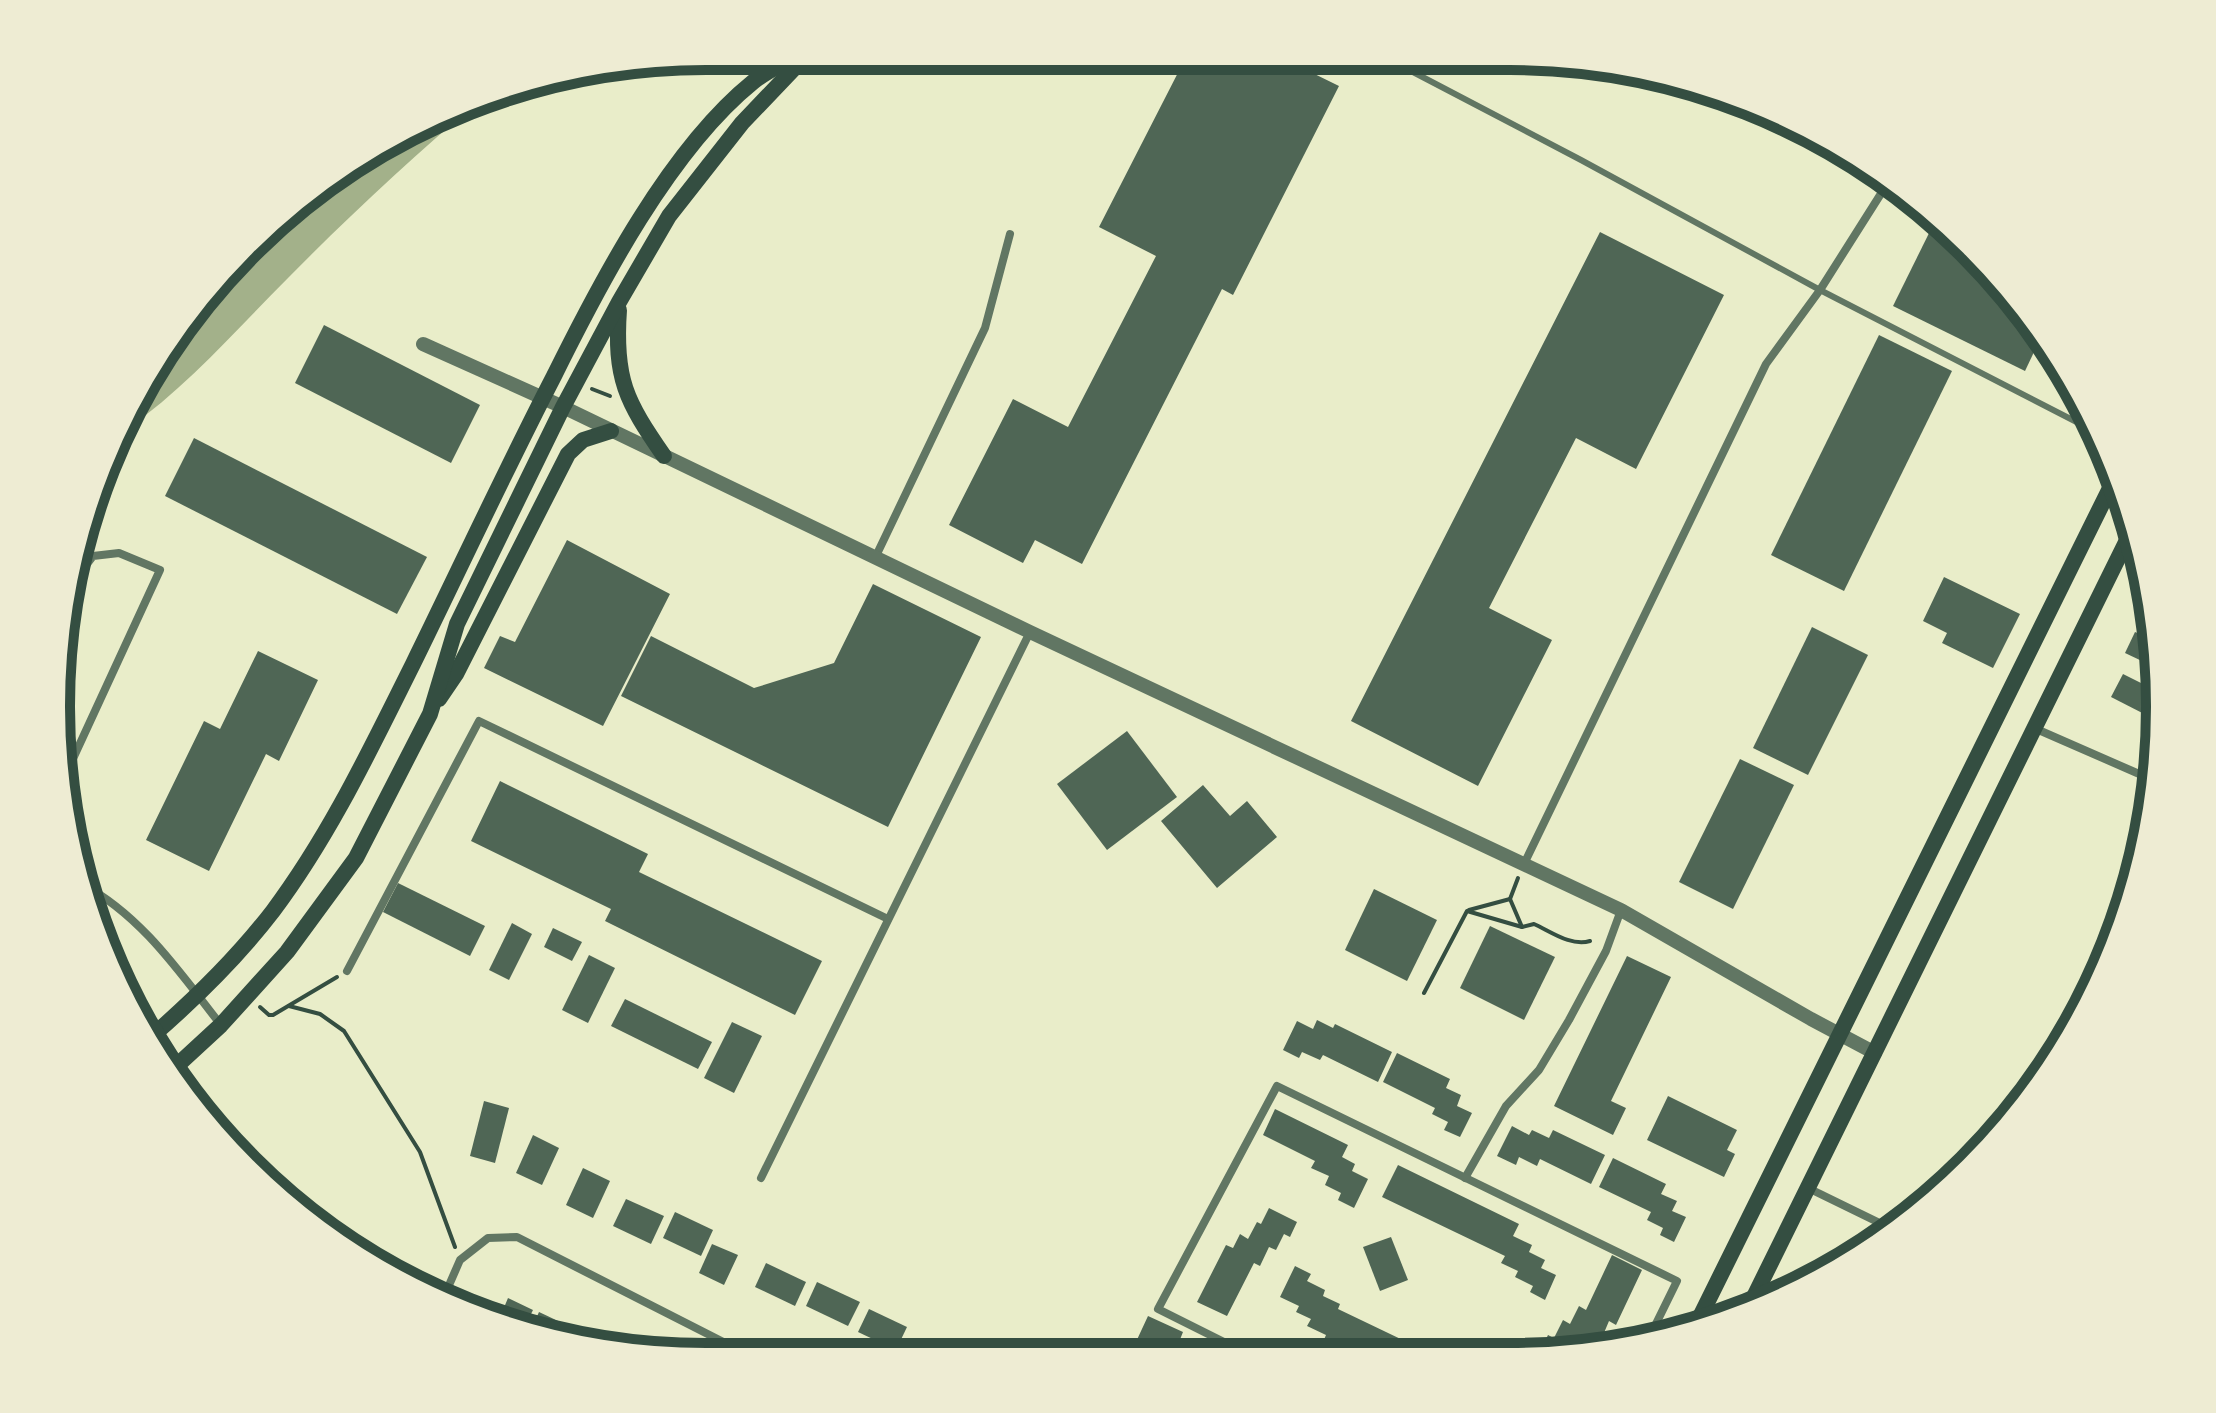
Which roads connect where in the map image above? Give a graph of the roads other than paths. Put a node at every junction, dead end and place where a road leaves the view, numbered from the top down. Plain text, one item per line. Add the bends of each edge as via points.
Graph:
1 (772, 70) edge
2 (793, 70) edge
3 (1409, 70) edge
4 (1882, 191) edge
5 (1010, 234) dead end
6 (1820, 290) junction
7 (619, 302) junction
8 (423, 344) dead end
9 (542, 398) junction
10 (563, 407) junction
11 (2079, 423) edge
12 (611, 431) junction
13 (664, 456) junction
14 (2108, 492) edge
15 (2125, 545) edge
16 (876, 556) junction
17 (86, 565) edge
18 (1030, 632) junction
19 (430, 714) junction
20 (2034, 727) junction
21 (72, 760) edge
22 (2142, 775) edge
23 (1524, 864) junction
24 (100, 896) edge
25 (1621, 910) junction
26 (888, 919) junction
27 (347, 971) road end
28 (198, 997) junction
29 (221, 1025) junction
30 (159, 1031) edge
31 (1841, 1034) junction
32 (1875, 1053) junction
33 (179, 1063) edge
34 (761, 1178) dead end
35 (1465, 1178) junction
36 (1808, 1188) junction
37 (1880, 1223) edge
38 (448, 1288) edge
39 (1756, 1294) edge
40 (1702, 1313) edge
41 (1655, 1326) edge
42 (725, 1343) edge
43 (1226, 1343) edge

1 - 9 main road via 753,81 685,156 594,297
2 - 7 main road via 742,123 669,216
3 - 6 lane
4 - 6 street
5 - 16 street via 985,328
6 - 11 lane
6 - 23 street via 1766,364
7 - 10 main road
7 - 13 main road via 616,346 621,379 633,411
8 - 9 street
9 - 10 street
9 - 28 main road via 345,796 272,912
10 - 12 street
10 - 19 main road via 457,624
12 - 13 street
12 - 19 main road via 583,440 568,454 456,674
13 - 16 street
14 - 31 main road
15 - 20 main road
16 - 18 street
17 - 21 street via 93,556 119,553 160,570
18 - 23 street
18 - 26 street
19 - 29 main road via 356,858 287,952
20 - 22 street
20 - 32 main road
23 - 25 street
24 - 28 street via 163,950
25 - 31 street
25 - 35 street via 1606,951 1539,1070 1506,1106
26 - 27 street via 479,721
26 - 34 street
28 - 29 street
28 - 30 main road
29 - 33 main road
31 - 32 street
31 - 40 main road
32 - 36 main road
35 - 41 street via 1677,1281
35 - 43 street via 1277,1086 1158,1309
36 - 37 street
36 - 39 main road
38 - 42 street via 460,1260 488,1238 517,1237

